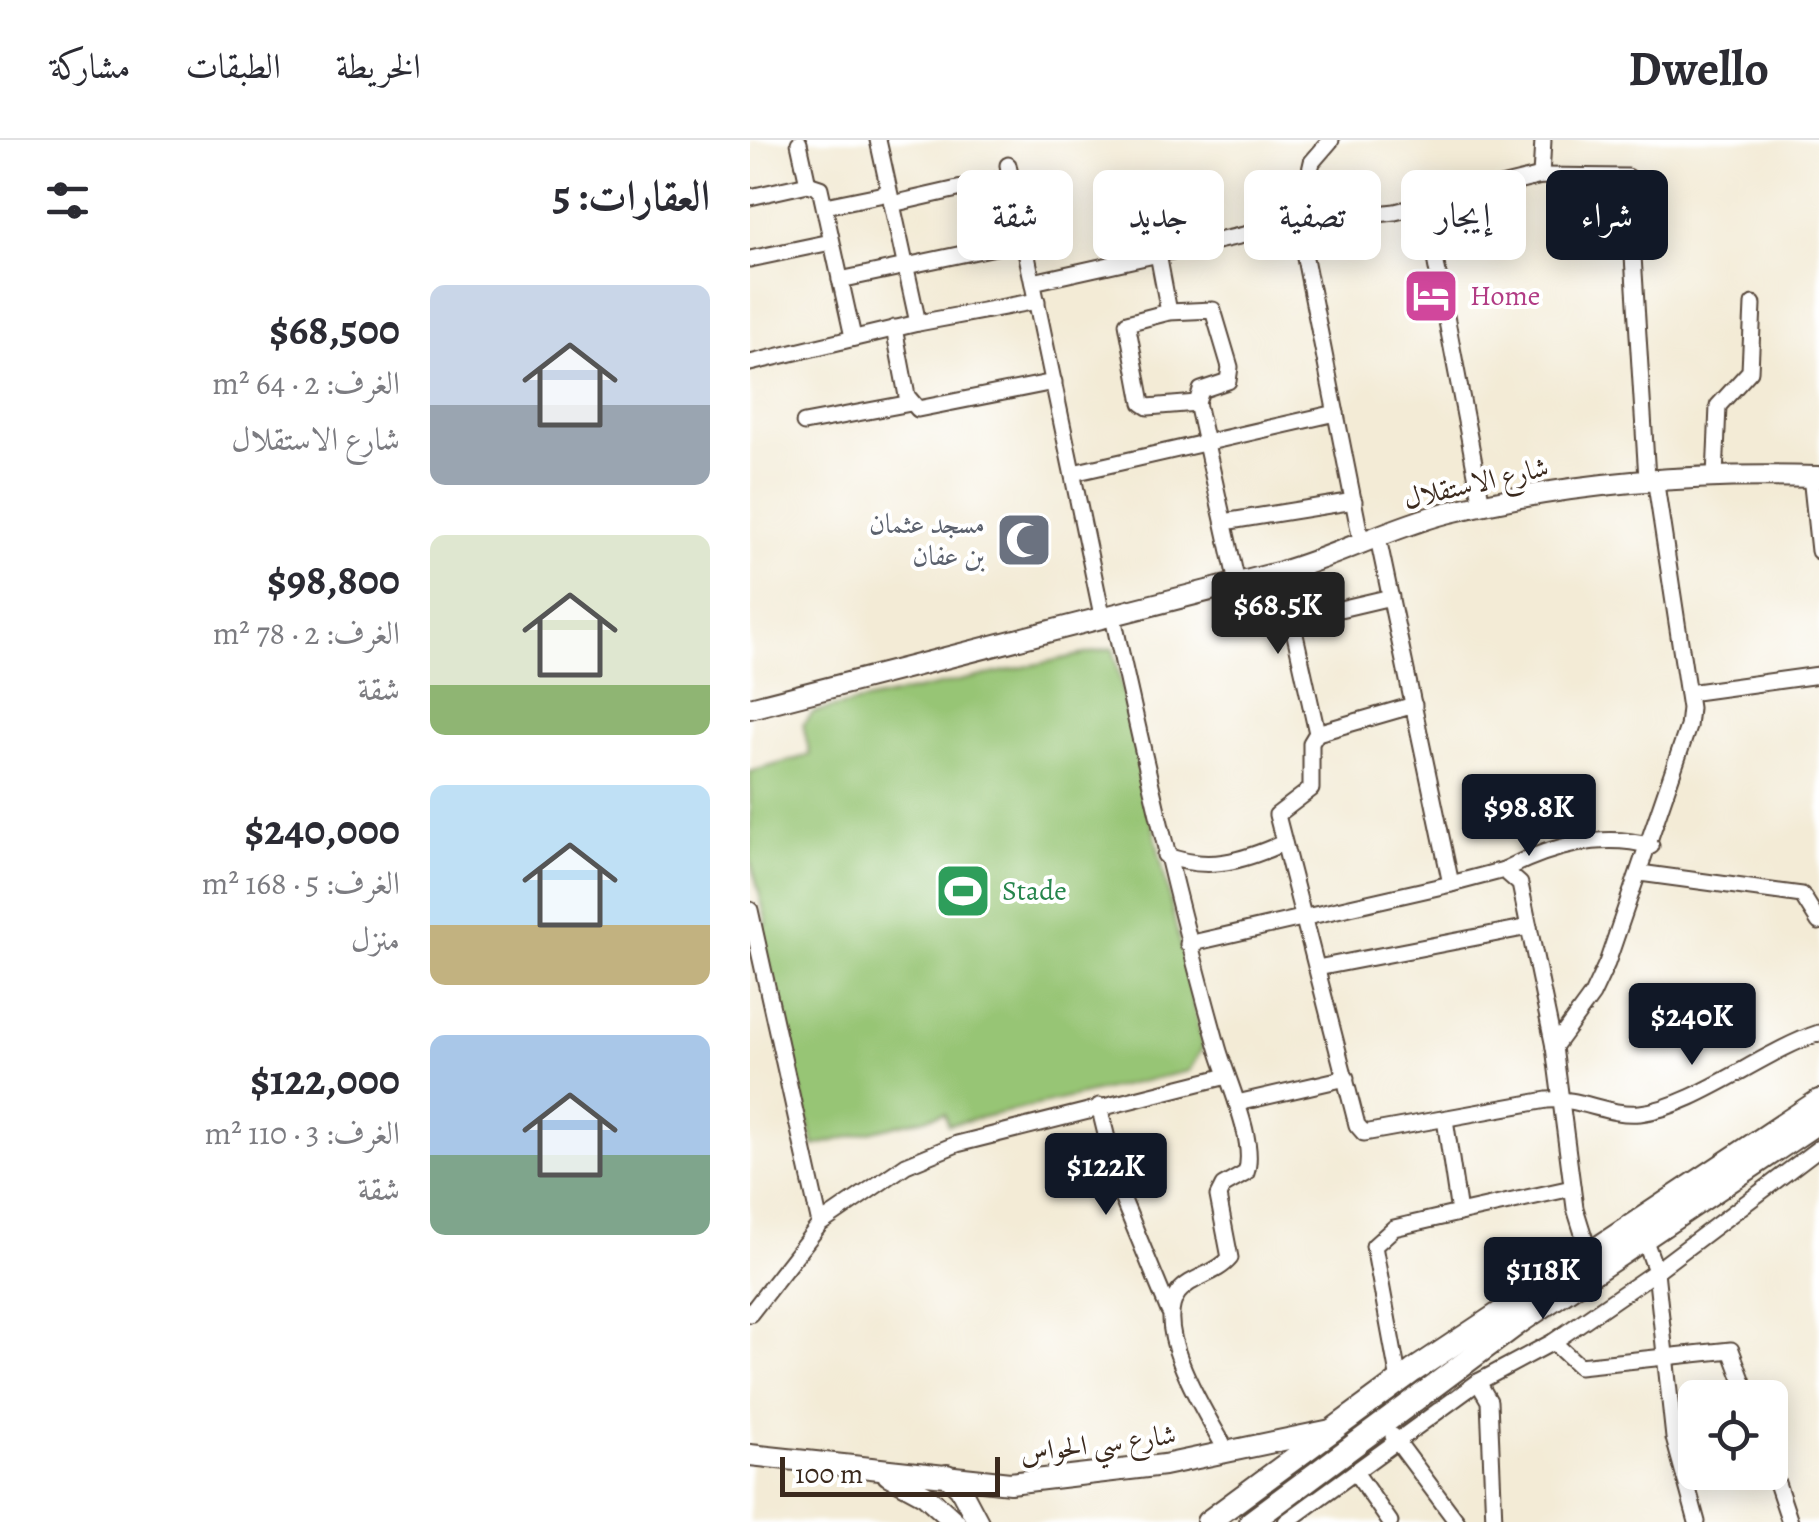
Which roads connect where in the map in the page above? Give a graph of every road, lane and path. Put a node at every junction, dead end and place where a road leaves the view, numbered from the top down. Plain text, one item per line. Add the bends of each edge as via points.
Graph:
1 (878, 140) edge
2 (1331, 140) edge
3 (1543, 140) edge
4 (798, 143) dead end
5 (1310, 170) edge
6 (1541, 176) junction
7 (1526, 180) edge
8 (957, 183) edge
9 (808, 184) junction
10 (750, 197) edge
11 (891, 198) junction
12 (825, 206) junction
13 (831, 242) junction
14 (957, 255) edge
15 (750, 259) edge
16 (1028, 260) edge
17 (1131, 260) edge
18 (1159, 260) edge
19 (1305, 260) edge
20 (1435, 260) edge
21 (906, 266) junction
22 (840, 280) junction
23 (1033, 282) junction
24 (1037, 301) junction
25 (1753, 304) dead end
26 (1169, 312) junction
27 (918, 322) junction
28 (894, 328) junction
29 (853, 337) junction
30 (750, 363) edge
31 (1054, 382) junction
32 (912, 403) junction
33 (1197, 403) junction
34 (1336, 413) junction
35 (804, 423) dead end
36 (1207, 444) junction
37 (1073, 473) junction
38 (1715, 476) junction
39 (1815, 476) edge
40 (1651, 478) junction
41 (1354, 501) junction
42 (1482, 505) junction
43 (1224, 522) junction
44 (1370, 541) junction
45 (1819, 552) edge
46 (1281, 572) junction
47 (1237, 583) junction
48 (1392, 597) junction
49 (1108, 618) junction
50 (1292, 620) junction
51 (1819, 674) edge
52 (1688, 693) junction
53 (1414, 706) junction
54 (750, 708) edge
55 (1317, 732) junction
56 (1283, 843) junction
57 (1651, 846) junction
58 (1166, 855) junction
59 (1504, 870) junction
60 (1640, 874) junction
61 (1451, 884) junction
62 (750, 910) edge
63 (1304, 915) junction
64 (1819, 922) edge
65 (1529, 928) junction
66 (1188, 944) junction
67 (1317, 968) junction
68 (1819, 1033) edge
69 (1554, 1047) junction
70 (1227, 1076) junction
71 (1346, 1078) junction
72 (1561, 1099) junction
73 (1819, 1101) edge
74 (1237, 1103) junction
75 (1099, 1106) junction
76 (1445, 1119) junction
77 (1819, 1121) edge
78 (1819, 1148) edge
79 (1572, 1188) junction
80 (1458, 1213) junction
81 (820, 1224) junction
82 (1644, 1238) junction
83 (1589, 1254) junction
84 (1656, 1271) junction
85 (1169, 1312) junction
86 (750, 1314) edge
87 (1493, 1342) junction
88 (1553, 1342) junction
89 (1664, 1355) junction
90 (1512, 1364) junction
91 (1742, 1380) edge
92 (1398, 1382) junction
93 (1478, 1382) junction
94 (1331, 1430) junction
95 (1390, 1433) junction
96 (1228, 1453) junction
97 (750, 1455) edge
98 (877, 1470) junction
99 (1355, 1472) junction
100 (947, 1476) junction
101 (1779, 1490) edge
102 (955, 1522) edge
103 (978, 1522) edge
104 (1208, 1522) edge
105 (1251, 1522) edge
106 (1286, 1522) edge
107 (1390, 1522) edge
108 (1457, 1522) edge
109 (1494, 1522) edge
110 (1697, 1522) edge
111 (1790, 1522) edge

1 - 11 street
2 - 5 street
3 - 6 street
4 - 9 street
6 - 7 street
6 - 40 street via 1621,175 1630,181
8 - 11 street
9 - 10 street
9 - 12 street via 820,188
11 - 12 street
11 - 21 street
12 - 13 street
13 - 15 street
13 - 22 street
14 - 21 street
16 - 23 street
17 - 23 street
18 - 26 street
19 - 34 street
20 - 42 street
21 - 22 street
21 - 27 street
22 - 29 street
23 - 24 street
24 - 27 street
24 - 31 street
25 - 38 street via 1750,371 1718,406
26 - 33 street via 1208,309 1218,320 1231,375 1201,390
26 - 33 street via 1127,323 1142,403
27 - 28 street
28 - 29 street
28 - 32 street
29 - 30 street
31 - 32 street via 926,410
31 - 37 street
32 - 35 street
33 - 36 street
34 - 36 street
34 - 41 street
36 - 37 street
36 - 43 street
37 - 49 street
38 - 39 street, شارع الاستقلال
38 - 40 street, شارع الاستقلال
39 - 45 street
40 - 42 street, شارع الاستقلال
40 - 52 street
41 - 43 street
41 - 44 street
42 - 44 street, شارع الاستقلال
43 - 47 street
44 - 46 street, شارع الاستقلال
44 - 48 street
46 - 47 street, شارع الاستقلال
46 - 50 street
47 - 49 street, شارع الاستقلال
48 - 50 street
48 - 53 street
49 - 54 street, شارع الاستقلال
49 - 58 street
50 - 55 street
51 - 52 street
52 - 57 street via 1688,726
53 - 55 street
53 - 61 street
55 - 56 street via 1310,789 1277,814
56 - 58 street via 1222,864 1190,865
56 - 63 street
57 - 59 street via 1590,842 1542,852
57 - 60 street
58 - 66 street
59 - 61 street
59 - 65 street via 1520,884
60 - 64 street via 1802,895
60 - 69 street via 1597,986
61 - 63 street
62 - 81 street
63 - 66 street
63 - 67 street
65 - 67 street
65 - 69 street
66 - 70 street
67 - 71 street
68 - 72 street via 1643,1112 1602,1111
69 - 72 street
70 - 74 street
70 - 75 street
71 - 74 street
71 - 76 street via 1364,1134
72 - 76 street
72 - 79 street
73 - 83 main road
74 - 85 street via 1249,1166 1218,1196 1231,1255 1221,1268 1186,1285
75 - 81 street via 932,1154 871,1186
75 - 85 street via 1121,1195
76 - 80 street
77 - 82 main road
78 - 84 street
79 - 80 street
79 - 83 street
80 - 92 street via 1394,1228 1374,1246
81 - 86 street
82 - 84 street
82 - 87 main road
83 - 92 main road
84 - 88 street
84 - 89 street
85 - 96 street via 1171,1336
87 - 90 street
87 - 95 main road
88 - 89 street via 1578,1366
88 - 90 street
89 - 91 street via 1731,1350
89 - 110 street via 1674,1438
90 - 93 street
92 - 94 main road
93 - 95 street
93 - 109 street via 1489,1402
94 - 96 street, شارع سي الحواس
94 - 104 main road
95 - 99 street
95 - 105 main road
95 - 108 street
96 - 100 street, شارع سي الحواس via 1010,1483
97 - 98 street, شارع سي الحواس
98 - 100 street, شارع سي الحواس
98 - 102 street via 925,1495
99 - 106 street
99 - 107 street
100 - 103 street
101 - 111 street

